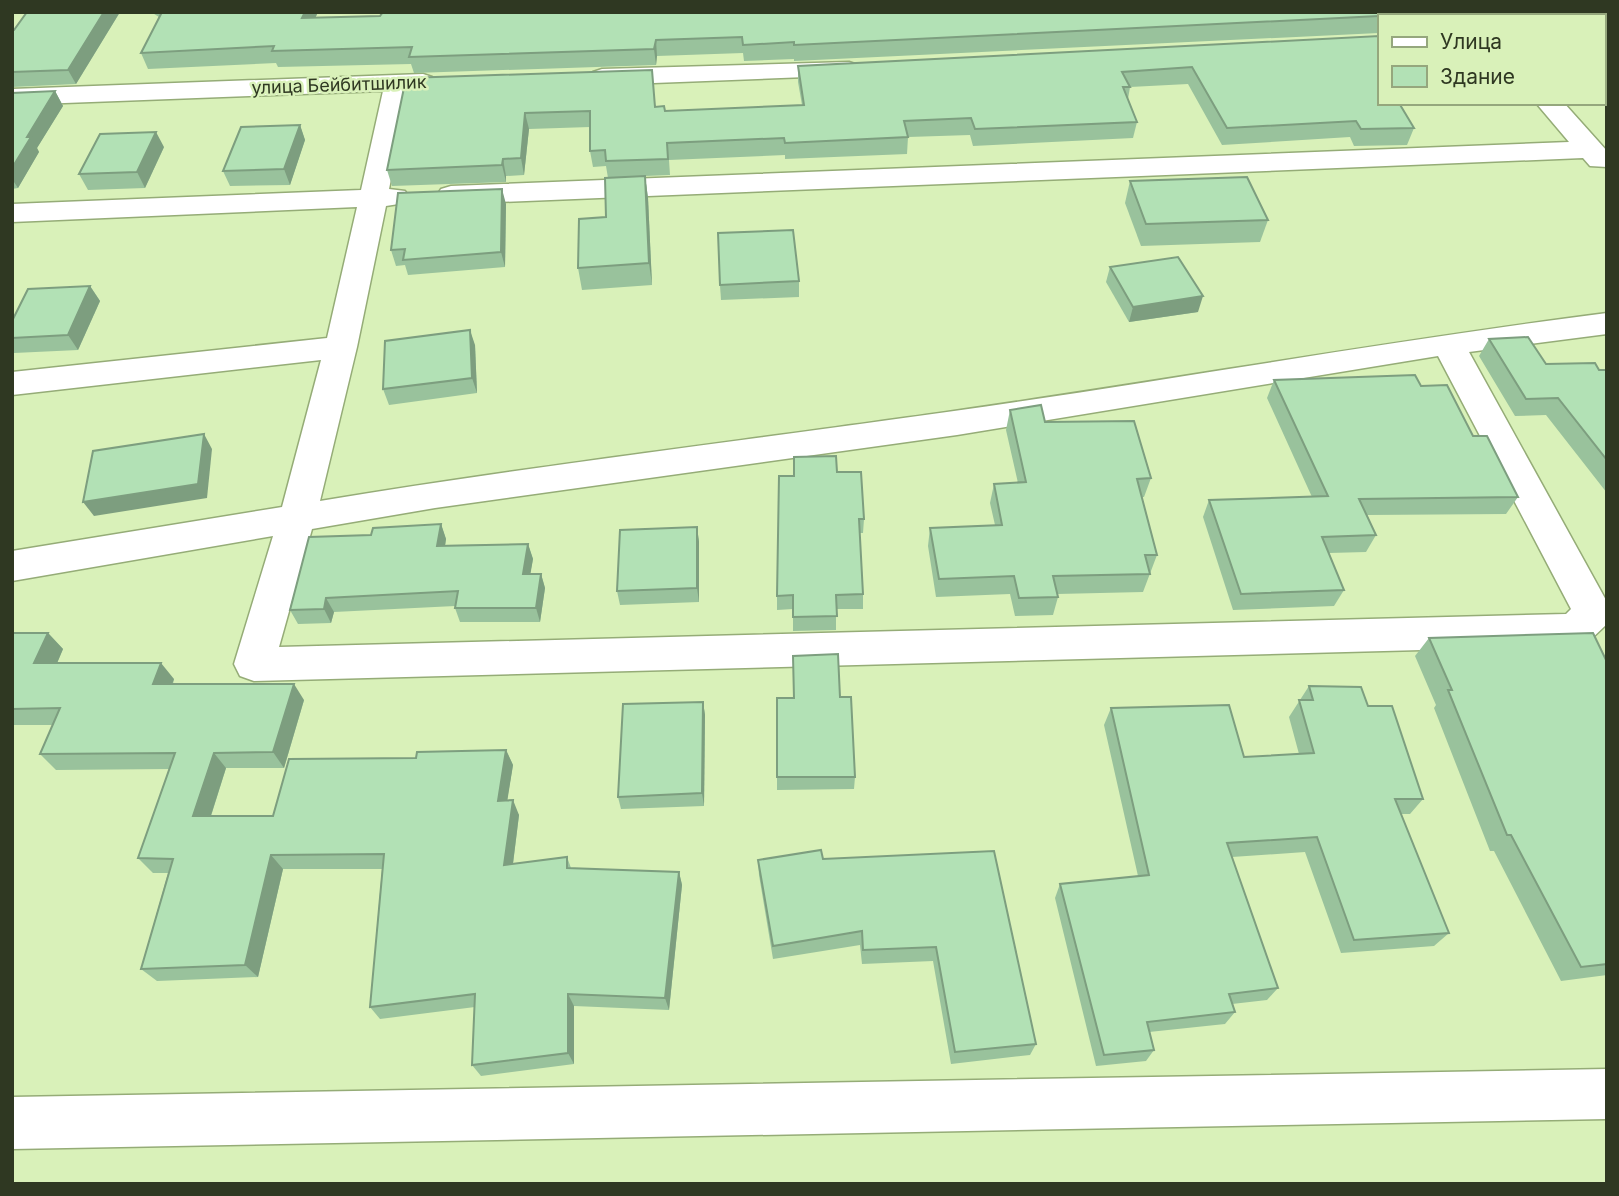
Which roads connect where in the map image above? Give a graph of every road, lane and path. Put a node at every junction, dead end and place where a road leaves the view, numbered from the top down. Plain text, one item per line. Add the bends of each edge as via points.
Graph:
1 (875, 69) edge
2 (575, 78) edge
3 (453, 81) edge
4 (398, 83) junction
5 (12, 97) edge
6 (1551, 105) edge
7 (1598, 158) edge
8 (372, 198) junction
9 (12, 213) edge
10 (1607, 323) edge
11 (1448, 344) junction
12 (341, 347) junction
13 (12, 383) edge
14 (297, 519) junction
15 (12, 566) edge
16 (1607, 1094) edge
17 (12, 1124) edge

1 - 2 street
3 - 4 street, улица Бейбитшилик
4 - 5 street, улица Бейбитшилик
4 - 8 street
6 - 7 street
7 - 8 street
8 - 9 street
8 - 12 street
10 - 11 street
11 - 14 street via 957,423 435,495
11 - 14 street via 1593,613 1575,630 254,664
12 - 13 street
12 - 14 street
14 - 15 street
16 - 17 street

